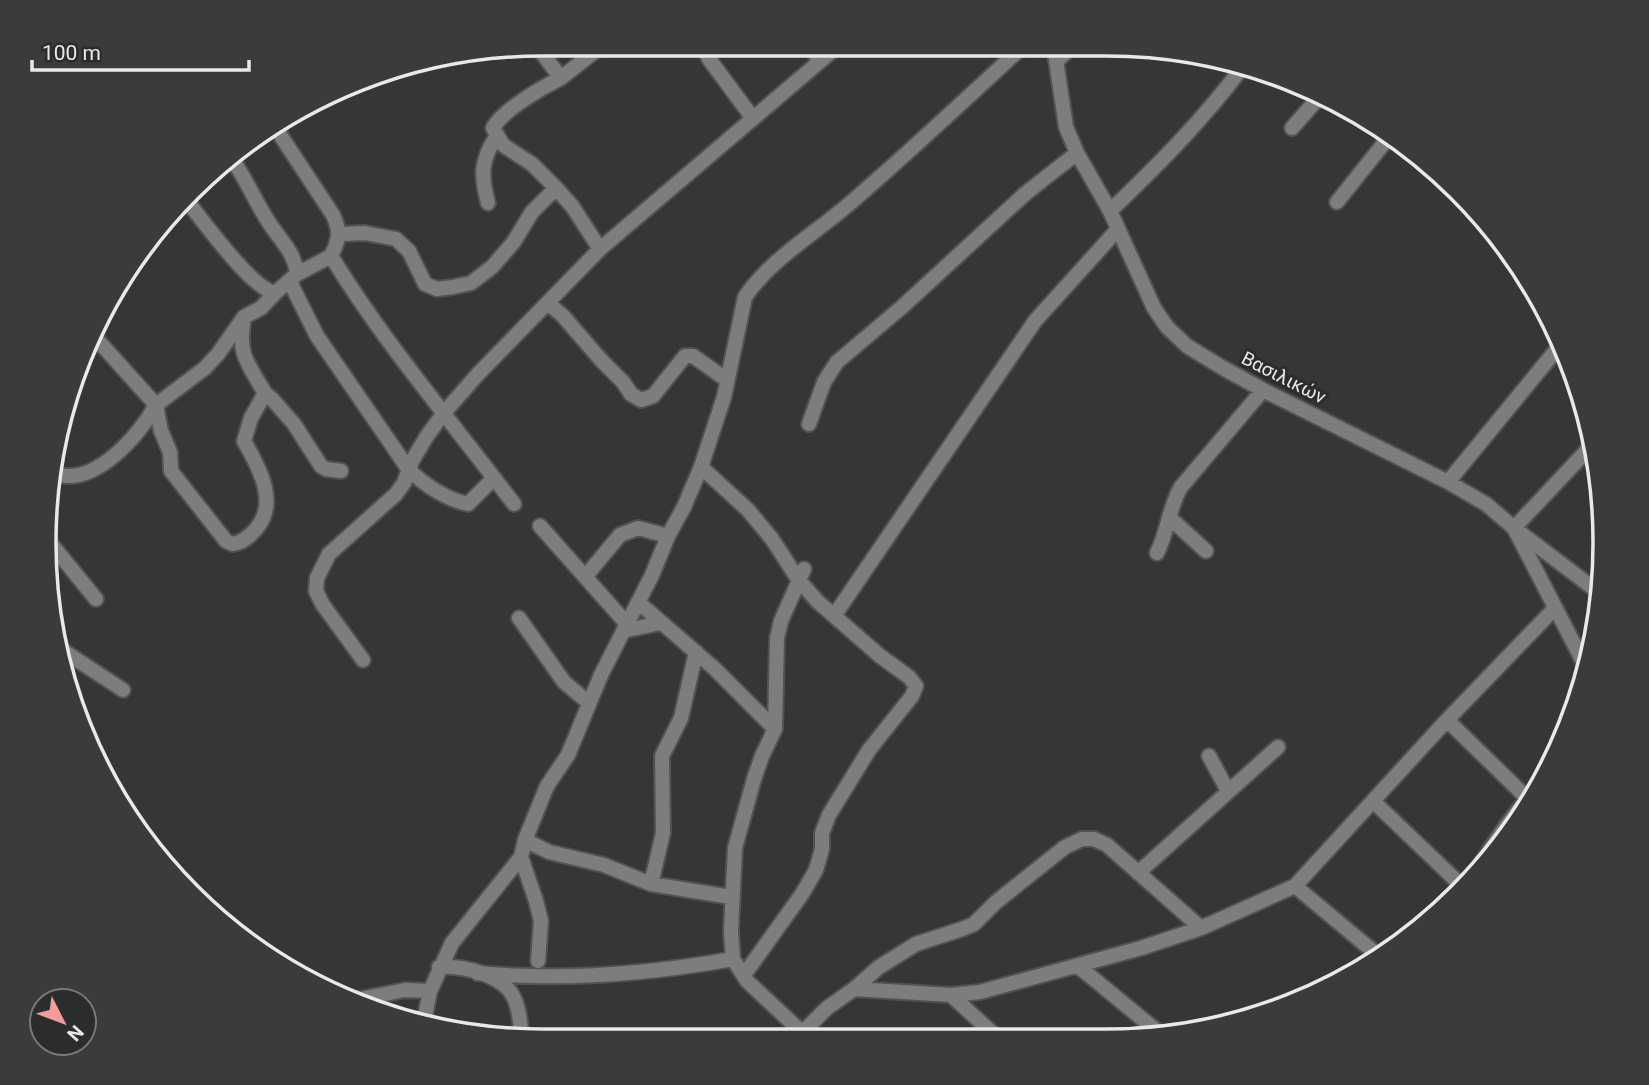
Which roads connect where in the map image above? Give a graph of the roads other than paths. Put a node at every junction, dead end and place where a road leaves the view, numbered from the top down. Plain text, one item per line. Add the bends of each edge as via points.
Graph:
1 (544, 56) edge
2 (589, 56) edge
3 (708, 56) edge
4 (817, 56) edge
5 (826, 56) edge
6 (1012, 56) edge
7 (1055, 56) edge
8 (820, 61) junction
9 (1237, 74) edge
10 (561, 78) junction
11 (1314, 103) edge
12 (752, 117) junction
13 (1292, 128) dead end
14 (279, 133) edge
15 (496, 137) junction
16 (1384, 143) edge
17 (1077, 153) junction
18 (236, 166) edge
19 (556, 188) junction
20 (1337, 202) dead end
21 (488, 203) dead end
22 (191, 206) edge
23 (1110, 211) junction
24 (1118, 229) junction
25 (340, 234) junction
26 (600, 248) junction
27 (331, 256) junction
28 (293, 278) junction
29 (275, 293) junction
30 (548, 303) junction
31 (243, 317) junction
32 (99, 342) edge
33 (1554, 352) edge
34 (727, 380) junction
35 (1263, 390) junction
36 (265, 393) junction
37 (156, 405) junction
38 (443, 414) junction
39 (808, 424) dead end
40 (1585, 452) edge
41 (701, 467) junction
42 (409, 470) junction
43 (341, 471) dead end
44 (61, 475) edge
45 (494, 478) junction
46 (1448, 482) junction
47 (514, 504) dead end
48 (1170, 518) junction
49 (540, 526) dead end
50 (1514, 528) junction
51 (668, 536) junction
52 (56, 550) edge
53 (1206, 551) dead end
54 (1157, 553) dead end
55 (801, 574) junction
56 (585, 578) junction
57 (1591, 586) edge
58 (96, 599) dead end
59 (638, 602) junction
60 (1554, 609) junction
61 (834, 616) junction
62 (519, 618) dead end
63 (660, 623) junction
64 (625, 627) junction
65 (696, 652) junction
66 (70, 655) edge
67 (1579, 655) edge
68 (363, 660) dead end
69 (123, 690) dead end
70 (589, 703) junction
71 (1447, 720) junction
72 (775, 729) junction
73 (1278, 747) dead end
74 (1209, 756) dead end
75 (1228, 791) junction
76 (1523, 794) edge
77 (1373, 802) junction
78 (525, 840) junction
79 (521, 857) junction
80 (1138, 873) junction
81 (1456, 881) edge
82 (651, 884) junction
83 (1295, 886) junction
84 (732, 897) junction
85 (1201, 928) junction
86 (1372, 950) edge
87 (733, 959) junction
88 (538, 961) dead end
89 (1078, 966) junction
90 (439, 967) junction
91 (477, 973) junction
92 (744, 975) junction
93 (854, 989) junction
94 (430, 991) junction
95 (951, 995) junction
96 (370, 997) edge
97 (425, 1014) edge
98 (1152, 1027) edge
99 (520, 1028) edge
100 (795, 1029) edge
101 (809, 1029) edge
102 (988, 1029) edge

1 - 10 street
2 - 10 street
3 - 12 street
4 - 8 street
5 - 8 street
6 - 34 street via 904,157 753,286 745,298
7 - 17 street, Βασιλικών via 1066,127
8 - 12 street
9 - 23 street via 1166,156
10 - 15 street via 497,120 493,128
11 - 13 street
12 - 26 street
14 - 25 street via 333,215
15 - 19 street
15 - 21 street via 482,179
16 - 20 street
17 - 23 street, Βασιλικών
17 - 39 street via 837,362
18 - 28 street via 296,263
19 - 25 street via 532,212 492,267 471,283 453,287 437,289 425,284 404,244 396,239
19 - 26 street
22 - 29 street via 245,271
23 - 24 street, Βασιλικών
24 - 35 street, Βασιλικών via 1167,327 1187,346
24 - 61 street via 1035,321
25 - 27 street
26 - 30 street
27 - 28 street
27 - 38 street via 350,289
28 - 29 street
28 - 42 street via 317,336
29 - 31 street via 261,308
30 - 34 street via 641,400 653,396 685,356 693,356
30 - 38 street
31 - 36 street via 242,350
31 - 37 street via 205,368
32 - 37 street
33 - 46 street
34 - 41 street
35 - 46 street, Βασιλικών
35 - 48 street via 1181,487
36 - 37 street via 244,441 256,461 267,497 265,518 247,539 233,544 216,531 172,471
36 - 43 street via 294,424 321,466
37 - 44 street via 134,437 101,464 72,477
38 - 42 street
38 - 45 street
40 - 50 street
41 - 51 street
41 - 55 street
42 - 45 street via 423,483 468,504
42 - 68 street via 396,494 329,554 317,578 316,592 323,605
45 - 47 street
46 - 50 street, Βασιλικών via 1486,504
48 - 53 street
48 - 54 street
49 - 56 street
50 - 57 street
50 - 60 street, Βασιλικών
51 - 56 street via 638,528 620,535
51 - 59 street
52 - 58 street
55 - 61 street
55 - 72 street via 777,638
56 - 64 street
59 - 63 street
59 - 64 street
60 - 67 street, Βασιλικών
60 - 71 street
61 - 92 street via 916,686 829,815 816,870
62 - 70 street via 564,682
63 - 64 street
63 - 65 street
64 - 70 street
65 - 72 street
65 - 82 street via 681,718 662,756 663,833
66 - 69 street
70 - 78 street
71 - 76 street
71 - 77 street
72 - 84 street via 762,756 735,848
73 - 75 street
74 - 75 street
75 - 80 street
77 - 81 street
77 - 83 street
78 - 79 street
78 - 82 street
79 - 88 street via 541,922
79 - 90 street via 452,943
80 - 85 street
80 - 93 street via 1107,845 1082,839 1065,847 974,923 916,944
82 - 84 street
83 - 85 street
83 - 86 street
84 - 87 street
85 - 89 street
87 - 91 street via 578,976
87 - 92 street
89 - 95 street via 980,992
89 - 98 street
90 - 91 street
90 - 94 street
91 - 99 street via 509,990
92 - 100 street
93 - 95 street
93 - 101 street via 827,1008
94 - 96 street
94 - 97 street
95 - 102 street

